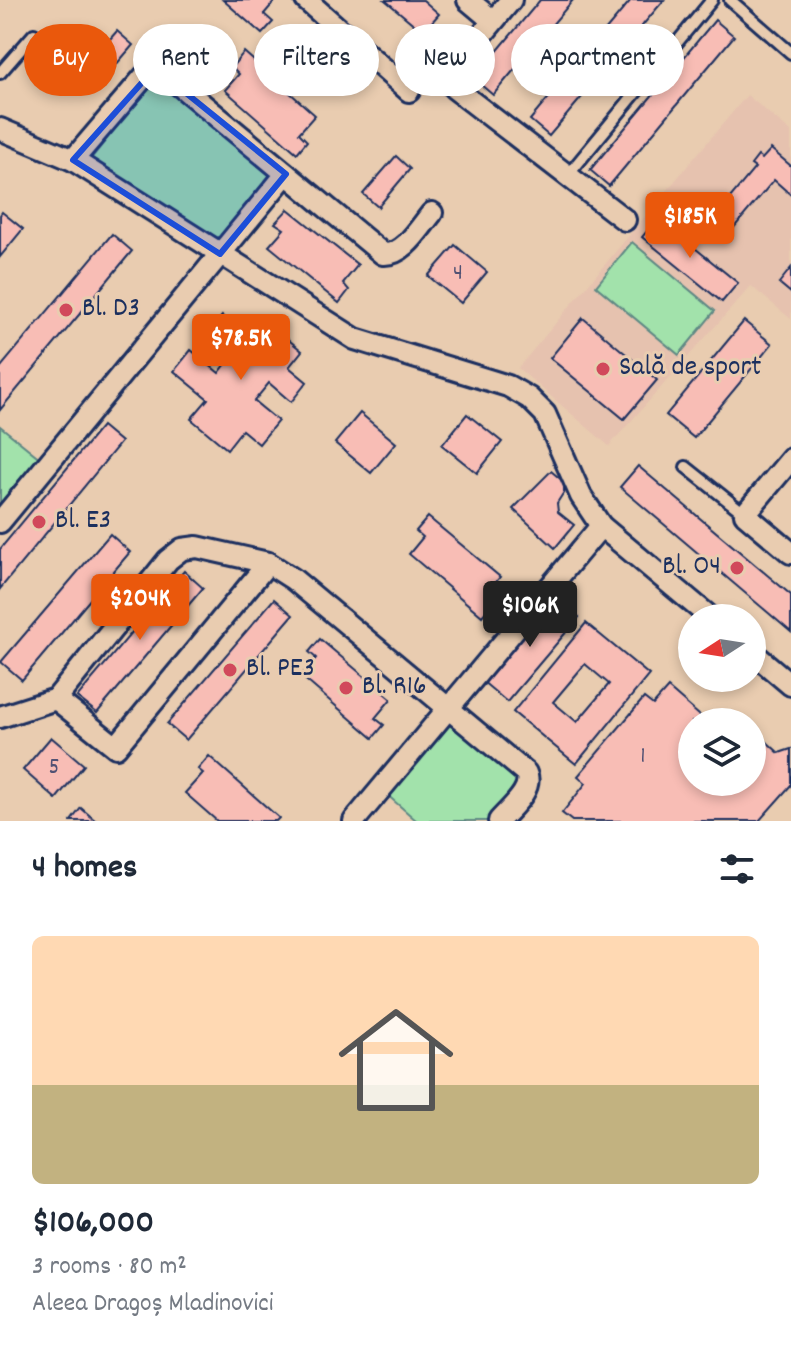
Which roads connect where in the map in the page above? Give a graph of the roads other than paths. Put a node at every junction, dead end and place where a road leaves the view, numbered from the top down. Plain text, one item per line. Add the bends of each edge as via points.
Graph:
1 (306, 0) edge
2 (468, 0) edge
3 (511, 0) edge
4 (712, 0) edge
5 (730, 0) edge
6 (753, 0) edge
7 (743, 11) junction
8 (493, 21) junction
9 (24, 45) edge
10 (791, 53) edge
11 (0, 73) edge
12 (395, 79) edge
13 (0, 129) edge
14 (73, 160) junction
15 (286, 174) junction
16 (568, 175) junction
17 (432, 213) dead end
18 (625, 220) dead end
19 (220, 254) junction
20 (791, 459) edge
21 (686, 467) dead end
22 (745, 514) junction
23 (0, 522) edge
24 (601, 526) junction
25 (791, 553) edge
26 (268, 563) junction
27 (694, 604) edge
28 (766, 664) edge
29 (791, 685) edge
30 (56, 699) junction
31 (450, 708) junction
32 (0, 717) edge
33 (354, 821) edge
34 (499, 821) edge

1 - 12 street
2 - 8 street
3 - 8 street
4 - 16 lane
5 - 7 lane
6 - 7 lane
7 - 10 lane
8 - 16 street via 452,71 454,88
9 - 11 lane
13 - 14 street
14 - 15 street via 155,68
14 - 19 street
15 - 17 street via 383,254 401,249
15 - 19 street
16 - 18 street
19 - 23 street
19 - 24 street via 355,339 508,386 529,398 551,424 581,496
20 - 22 street
21 - 22 lane
22 - 25 street
24 - 27 street
24 - 31 street
26 - 30 street via 197,547 182,549
26 - 30 street via 116,747
26 - 31 street
28 - 29 street
30 - 32 street
31 - 33 street
31 - 34 street via 528,776 528,787

